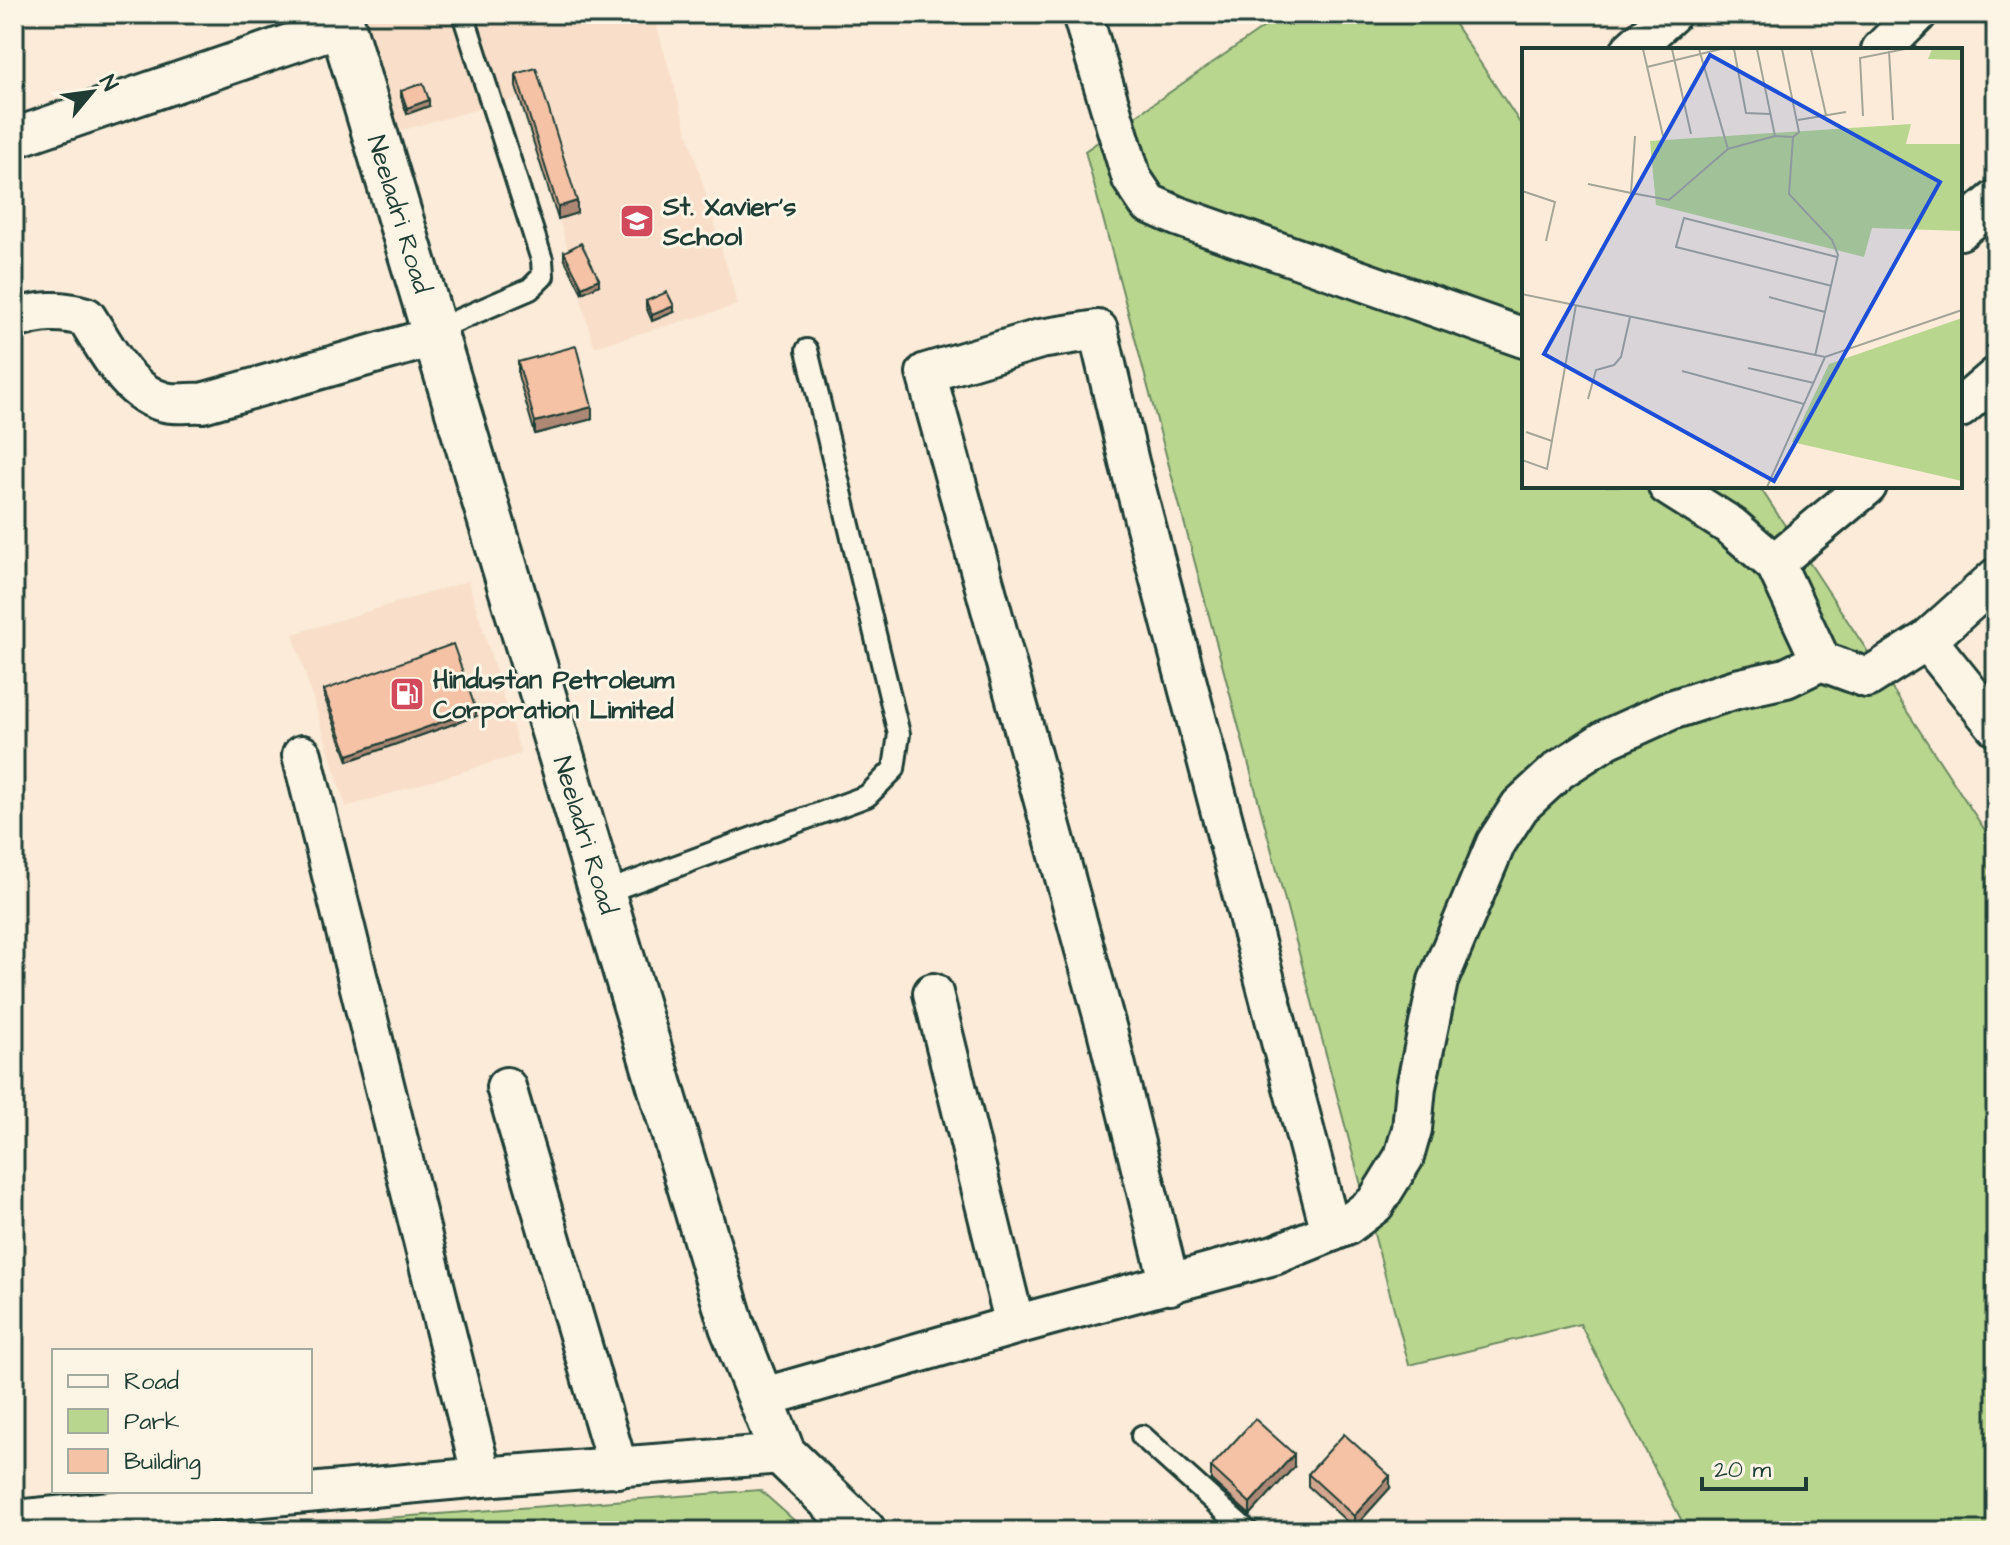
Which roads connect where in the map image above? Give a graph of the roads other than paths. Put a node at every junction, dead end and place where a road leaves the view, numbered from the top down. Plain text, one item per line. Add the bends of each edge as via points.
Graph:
1 (463, 14) edge
2 (1082, 14) edge
3 (1671, 14) edge
4 (1917, 14) edge
5 (340, 20) edge
6 (1633, 48) edge
7 (1883, 48) edge
8 (14, 138) edge
9 (1996, 200) edge
10 (1962, 228) edge
11 (14, 319) edge
12 (436, 333) junction
13 (1522, 337) edge
14 (807, 350) dead end
15 (1996, 377) edge
16 (1962, 406) edge
17 (1671, 488) edge
18 (1865, 488) edge
19 (1776, 565) junction
20 (1996, 578) edge
21 (1927, 640) junction
22 (1821, 661) junction
23 (1996, 726) edge
24 (302, 755) dead end
25 (603, 893) junction
26 (933, 993) dead end
27 (506, 1087) dead end
28 (1331, 1232) junction
29 (1170, 1285) junction
30 (1015, 1325) junction
31 (761, 1398) junction
32 (1142, 1436) dead end
33 (783, 1454) junction
34 (618, 1468) junction
35 (482, 1477) junction
36 (308, 1493) edge
37 (312, 1493) edge
38 (14, 1520) edge
39 (863, 1531) edge
40 (1247, 1531) edge

1 - 12 lane via 543,276 530,289
2 - 13 street via 1132,179 1148,203
3 - 6 street
4 - 7 street
5 - 8 street
5 - 12 main road, Neeladri Road
9 - 10 street
11 - 12 street via 43,311 86,317 125,376 164,402 202,403
12 - 25 main road, Neeladri Road
14 - 25 lane via 899,734 894,769 867,796
15 - 16 street
17 - 19 street via 1731,526
18 - 19 street
19 - 22 street
20 - 21 street
21 - 22 street via 1867,678
21 - 23 street
22 - 28 street via 1786,678 1671,710 1607,739 1559,770 1520,806 1496,843 1438,981 1404,1157 1375,1204
24 - 35 street
25 - 31 main road, Neeladri Road via 732,1326
26 - 30 street
27 - 34 street
28 - 29 street via 1274,1255
28 - 29 street via 1098,330 1040,339 926,373 1107,1030
29 - 30 street
30 - 31 street
31 - 33 main road, Neeladri Road
32 - 40 lane
33 - 34 street
33 - 39 main road, Neeladri Road
34 - 35 street
35 - 37 street
36 - 38 street

